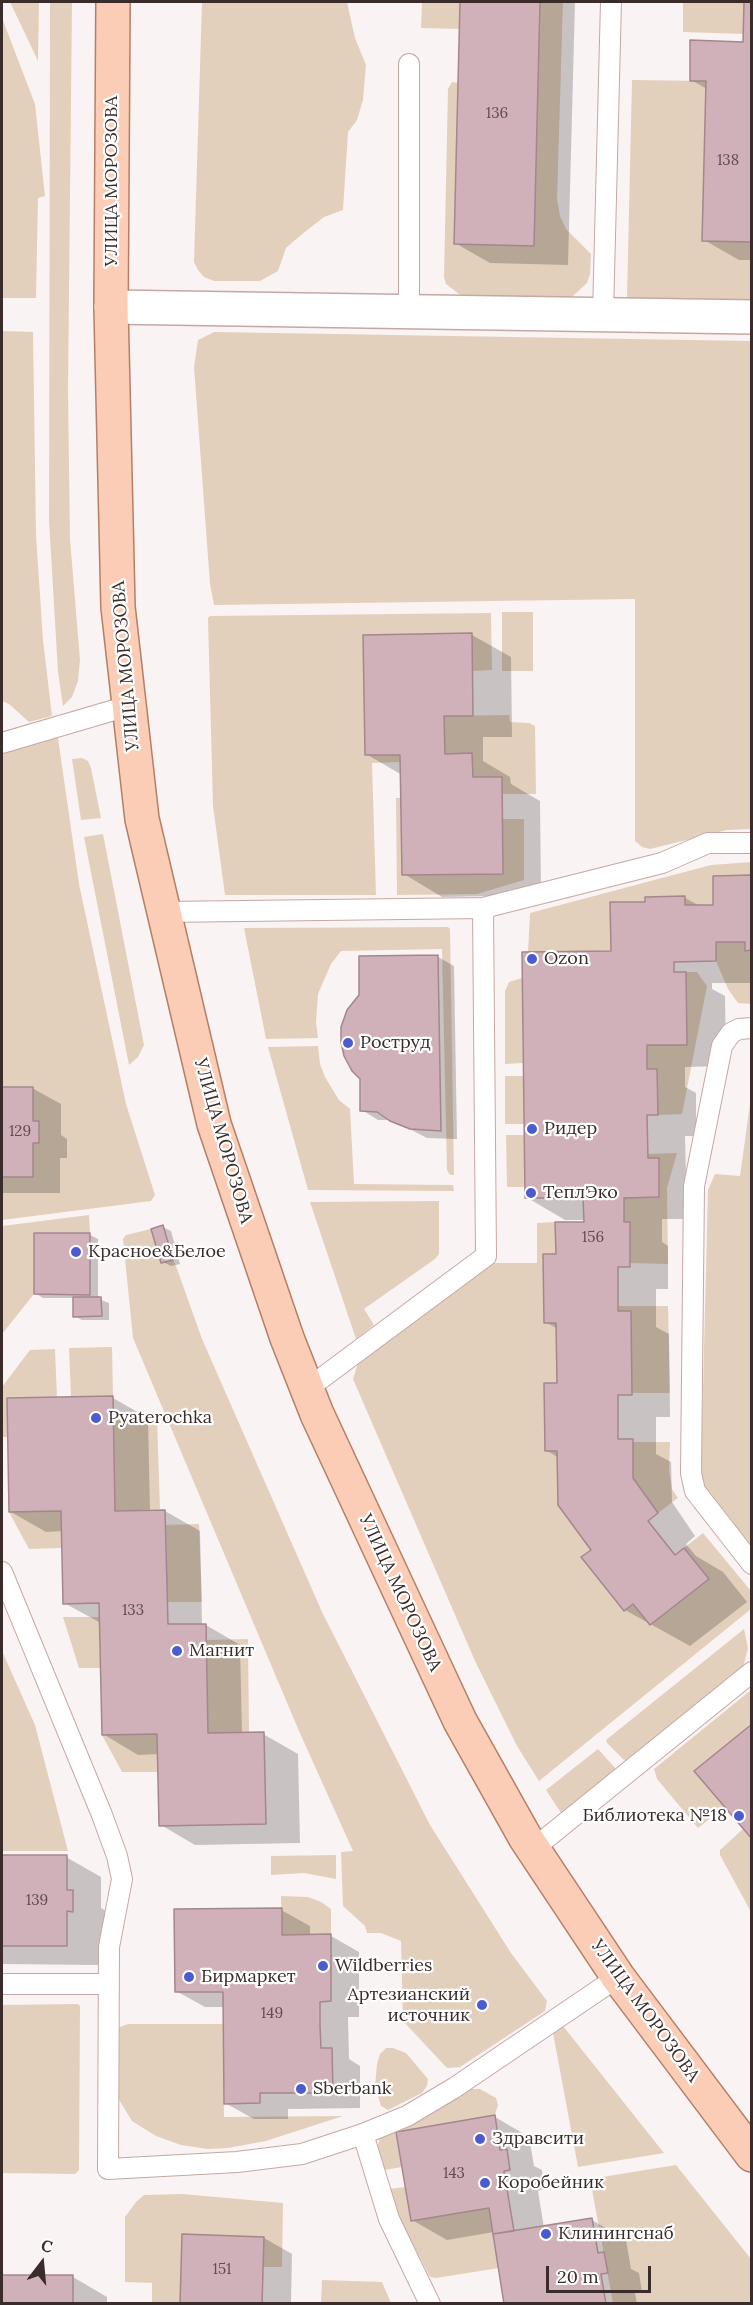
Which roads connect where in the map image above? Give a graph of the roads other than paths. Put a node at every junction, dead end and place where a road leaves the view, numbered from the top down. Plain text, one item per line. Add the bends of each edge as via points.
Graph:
1 (113, 2) edge
2 (611, 2) edge
3 (409, 64) dead end
4 (111, 307) junction
5 (409, 312) junction
6 (603, 314) junction
7 (752, 317) edge
8 (128, 706) junction
9 (2, 743) edge
10 (752, 843) edge
11 (483, 908) junction
12 (163, 912) junction
13 (752, 1028) edge
14 (307, 1389) junction
15 (752, 1564) edge
16 (2, 1572) edge
17 (752, 1672) edge
18 (533, 1850) junction
19 (618, 1977) junction
20 (2, 1984) edge
21 (109, 1984) junction
22 (363, 2134) junction
23 (752, 2155) edge
24 (430, 2304) edge

1 - 4 main road, УЛИЦА МОРОЗОВА
2 - 6 lane
3 - 5 lane
4 - 5 street
4 - 8 main road, УЛИЦА МОРОЗОВА via 118,607
5 - 6 street
6 - 7 street
8 - 9 lane
8 - 12 main road, УЛИЦА МОРОЗОВА via 142,819
10 - 11 lane via 708,843 662,863
11 - 12 lane
11 - 14 lane via 486,1256
12 - 14 main road, УЛИЦА МОРОЗОВА via 214,1124
13 - 15 lane via 739,1029 724,1042 694,1186 691,1473 695,1491
14 - 18 main road, УЛИЦА МОРОЗОВА via 460,1722
16 - 21 lane via 117,1856 122,1879 109,1947
17 - 18 lane
18 - 19 main road, УЛИЦА МОРОЗОВА
19 - 22 lane via 454,2088 407,2116
19 - 23 main road, УЛИЦА МОРОЗОВА
20 - 21 lane
21 - 22 lane via 108,2169 302,2154
22 - 24 lane via 388,2219

